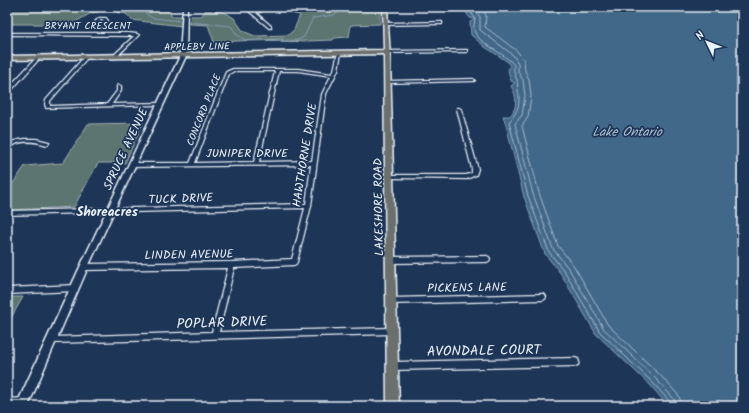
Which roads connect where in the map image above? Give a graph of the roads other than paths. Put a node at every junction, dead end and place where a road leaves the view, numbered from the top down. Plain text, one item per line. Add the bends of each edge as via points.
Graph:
1 (185, 7) edge
2 (246, 7) edge
3 (270, 7) edge
4 (385, 7) edge
5 (254, 13) junction
6 (441, 23) dead end
7 (98, 24) dead end
8 (386, 24) junction
9 (270, 27) dead end
10 (7, 34) edge
11 (92, 34) junction
12 (466, 51) dead end
13 (386, 52) junction
14 (339, 53) junction
15 (183, 56) junction
16 (86, 57) junction
17 (114, 57) junction
18 (7, 58) edge
19 (38, 58) junction
20 (277, 70) junction
21 (334, 75) junction
22 (473, 80) dead end
23 (387, 82) junction
24 (119, 86) dead end
25 (9, 87) edge
26 (7, 92) edge
27 (160, 104) junction
28 (109, 105) junction
29 (459, 109) dead end
30 (46, 143) dead end
31 (7, 150) edge
32 (256, 162) junction
33 (314, 163) junction
34 (192, 164) junction
35 (132, 165) junction
36 (391, 177) junction
37 (308, 206) junction
38 (110, 211) junction
39 (7, 213) edge
40 (487, 259) dead end
41 (392, 260) junction
42 (294, 262) joint
43 (232, 265) junction
44 (84, 267) junction
45 (75, 288) junction
46 (7, 291) edge
47 (543, 297) dead end
48 (391, 301) junction
49 (391, 331) junction
50 (215, 336) junction
51 (53, 340) junction
52 (575, 362) dead end
53 (392, 366) junction
54 (7, 403) edge
55 (23, 404) edge
56 (394, 406) edge

1 - 15 street, SPRUCE AVENUE
2 - 5 street
3 - 5 street
4 - 8 main road, LAKESHORE ROAD
5 - 9 street
6 - 8 street
7 - 11 street
8 - 13 main road, LAKESHORE ROAD
10 - 11 street, BRYANT CRESCENT
11 - 17 street, BRYANT CRESCENT via 137,35
12 - 13 street
13 - 14 main road, APPLEBY LINE
13 - 23 main road, LAKESHORE ROAD
14 - 15 main road, APPLEBY LINE
14 - 21 street, HAWTHORNE DRIVE
15 - 17 main road, APPLEBY LINE
15 - 27 street, SPRUCE AVENUE
16 - 17 main road, APPLEBY LINE
16 - 19 main road, APPLEBY LINE
16 - 28 street via 47,104 48,107
18 - 19 main road, APPLEBY LINE
19 - 25 street
20 - 21 street, CONCORD PLACE
20 - 32 street
20 - 34 street, CONCORD PLACE via 233,70 227,73
21 - 33 street, HAWTHORNE DRIVE via 324,94
22 - 23 street
23 - 36 main road, LAKESHORE ROAD
24 - 28 street via 119,91
25 - 26 street
27 - 28 street
27 - 35 street, SPRUCE AVENUE
29 - 36 street via 475,169 474,174 466,177
30 - 31 street via 19,141
32 - 33 street, JUNIPER DRIVE
32 - 34 street, JUNIPER DRIVE
33 - 37 street, HAWTHORNE DRIVE
34 - 35 street, JUNIPER DRIVE
35 - 38 street, SPRUCE AVENUE
36 - 41 main road, LAKESHORE ROAD
37 - 38 street, TUCK DRIVE
37 - 42 street, HAWTHORNE DRIVE
38 - 39 street, TUCK DRIVE
38 - 44 street, SPRUCE AVENUE
40 - 41 street
41 - 48 main road, LAKESHORE ROAD
42 - 43 street, LINDEN AVENUE
43 - 44 street, LINDEN AVENUE
43 - 50 street
44 - 45 street, SPRUCE AVENUE
45 - 46 street
45 - 51 street, SPRUCE AVENUE
47 - 48 street, PICKENS LANE
48 - 49 main road, LAKESHORE ROAD
49 - 50 street, POPLAR DRIVE
49 - 53 main road, LAKESHORE ROAD
50 - 51 street, POPLAR DRIVE
51 - 55 street, SPRUCE AVENUE
52 - 53 street, AVONDALE COURT
53 - 56 main road, LAKESHORE ROAD
54 - 55 street

